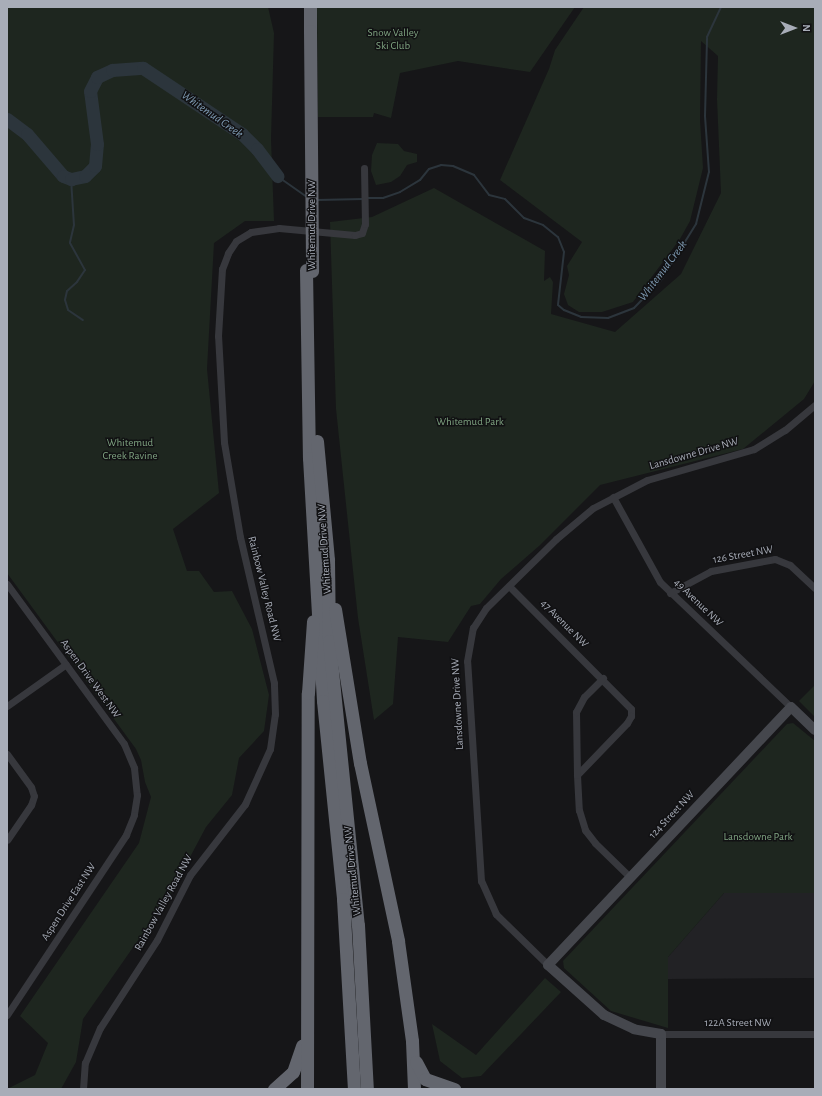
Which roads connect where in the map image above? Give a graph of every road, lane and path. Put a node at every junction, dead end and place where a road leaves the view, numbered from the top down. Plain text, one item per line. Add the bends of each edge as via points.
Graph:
1 (303, 7) edge
2 (310, 7) edge
3 (307, 31) junction
4 (364, 168) dead end
5 (309, 270) junction
6 (815, 405) edge
7 (613, 497) junction
8 (316, 553) junction
9 (328, 560) junction
10 (7, 584) edge
11 (510, 586) junction
12 (815, 588) edge
13 (670, 593) junction
14 (66, 664) junction
15 (603, 678) junction
16 (7, 706) edge
17 (791, 707) junction
18 (815, 730) edge
19 (7, 754) edge
20 (577, 775) junction
21 (137, 795) joint
22 (7, 840) edge
23 (630, 877) junction
24 (548, 965) junction
25 (308, 982) junction
26 (7, 1015) edge
27 (661, 1034) junction
28 (815, 1034) edge
29 (414, 1057) junction
30 (83, 1089) edge
31 (274, 1089) edge
32 (307, 1089) edge
33 (354, 1089) edge
34 (367, 1089) edge
35 (414, 1089) edge
36 (454, 1089) edge
37 (661, 1089) edge

1 - 3 highway, Whitemud Drive NW
2 - 3 highway, Whitemud Drive NW
3 - 5 highway, Whitemud Drive NW, bridge
4 - 30 street, Rainbow Valley Road NW via 365,224 364,231 359,235 279,228 251,232 236,241 228,252 222,269 218,336 224,442 240,537 274,684 275,714 271,742 263,769 244,804 190,875 157,940 100,1028 85,1063
5 - 8 highway, Whitemud Drive NW via 309,458
5 - 9 highway, Whitemud Drive NW via 314,400
6 - 7 street, Lansdowne Drive NW via 785,430 754,449 656,477
7 - 11 street, Lansdowne Drive NW via 578,520
7 - 13 street, 49 Avenue NW via 655,574
8 - 25 highway via 308,693
8 - 33 highway, Whitemud Drive NW via 324,716 343,900
9 - 29 highway via 360,763 398,941
9 - 34 highway, Whitemud Drive NW via 329,641 358,925
10 - 14 street, Aspen Drive West NW
11 - 15 street, 47 Avenue NW
11 - 24 street, Lansdowne Drive NW via 476,622 467,652 479,872 486,896 496,914
12 - 13 street, 126 Street NW via 790,565 775,559 711,571
13 - 17 street, 49 Avenue NW
14 - 16 street
14 - 21 street, Aspen Drive West NW via 128,752 136,777
15 - 20 street via 584,697 576,712
15 - 20 street, 47 Avenue NW via 628,704 631,716
17 - 18 street
17 - 23 street, 124 Street NW
19 - 22 street via 31,787 34,796 31,805
20 - 23 street via 579,810 585,830
21 - 26 street, Aspen Drive East NW via 134,815 126,836
23 - 24 street, 124 Street NW
24 - 27 street, Lansdowne Drive NW via 604,1015 634,1029
25 - 31 highway via 299,1060 290,1076
25 - 32 highway
27 - 28 street, 122A Street NW
27 - 37 street
29 - 35 highway
29 - 36 highway via 418,1070 425,1079

